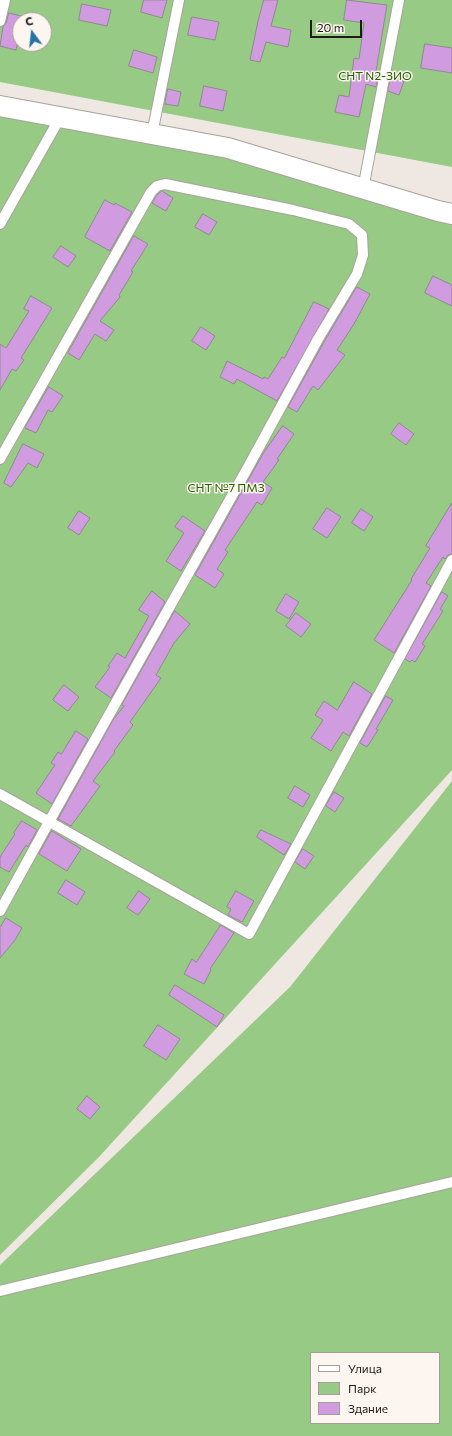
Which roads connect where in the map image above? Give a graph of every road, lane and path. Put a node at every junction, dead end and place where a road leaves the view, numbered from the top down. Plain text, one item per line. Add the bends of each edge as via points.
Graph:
1 (4, 0) edge
2 (179, 0) edge
3 (399, 0) edge
4 (0, 21) edge
5 (0, 106) edge
6 (57, 123) dead end
7 (152, 134) junction
8 (363, 189) junction
9 (452, 214) edge
10 (0, 224) edge
11 (0, 459) edge
12 (452, 560) edge
13 (0, 794) edge
14 (49, 821) junction
15 (0, 911) edge
16 (452, 1182) edge
17 (0, 1291) edge

1 - 4 lane
2 - 7 lane
3 - 8 lane
5 - 7 street
6 - 10 lane
7 - 8 street via 228,148
8 - 9 street
11 - 14 lane via 151,192 157,186 165,184 293,210 349,224 362,235 363,255 357,274 318,339
12 - 14 lane via 249,934
13 - 14 lane
14 - 15 lane
16 - 17 lane

